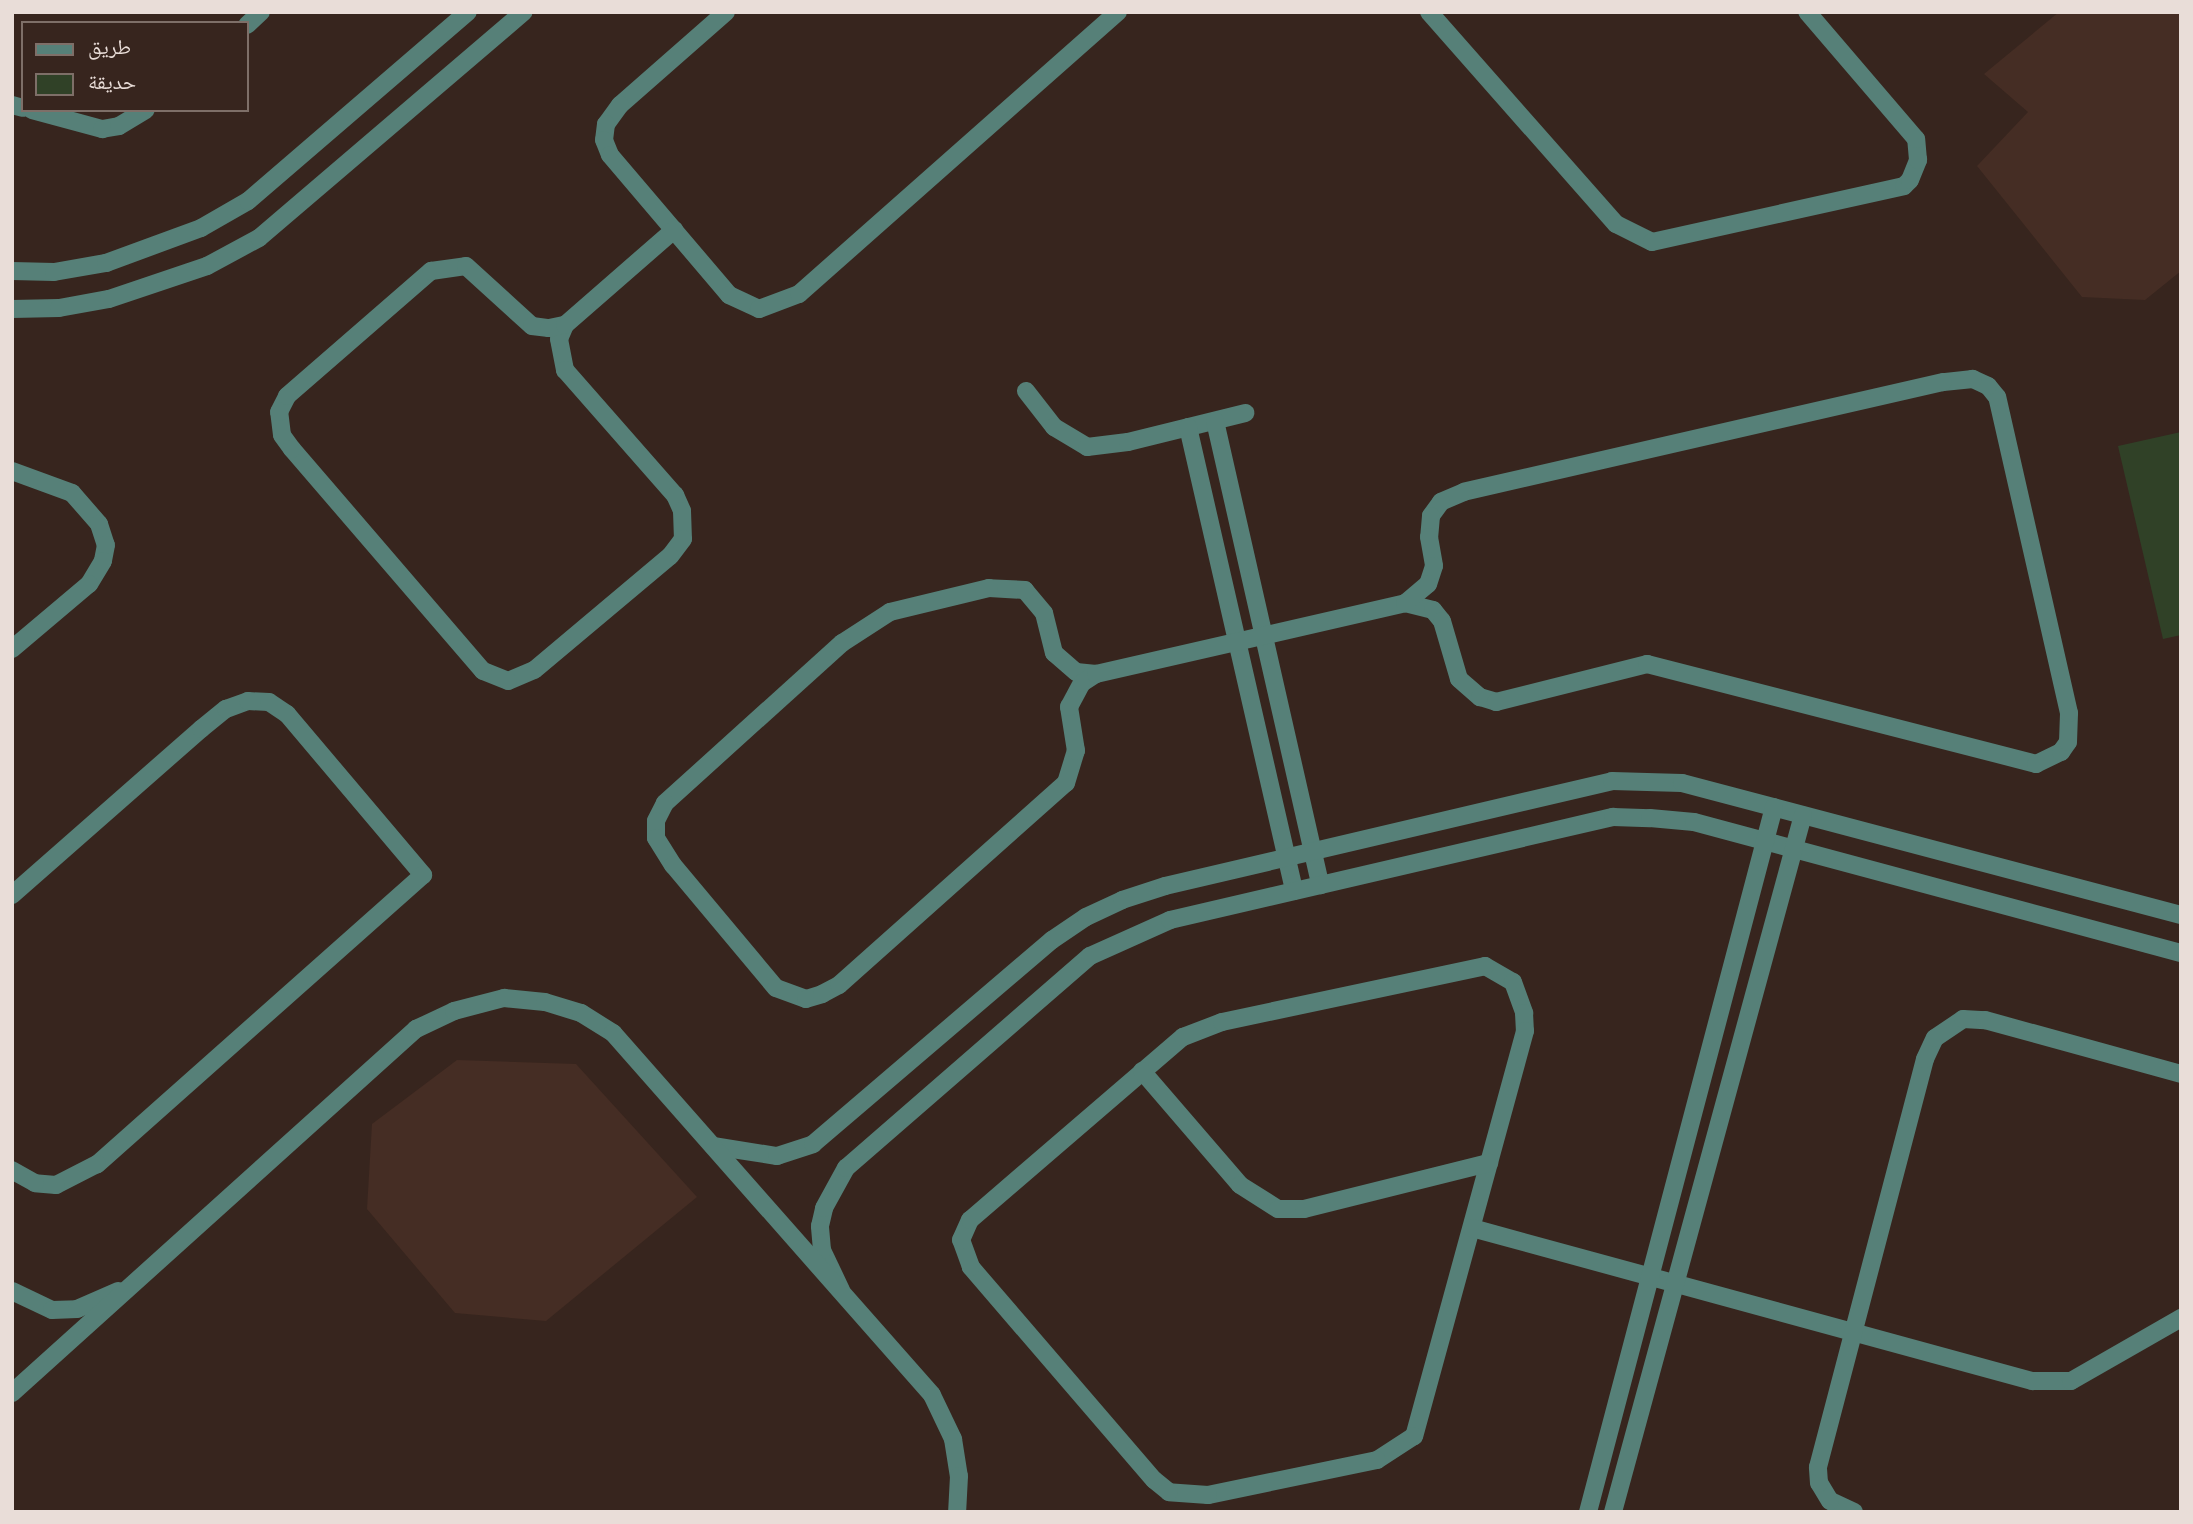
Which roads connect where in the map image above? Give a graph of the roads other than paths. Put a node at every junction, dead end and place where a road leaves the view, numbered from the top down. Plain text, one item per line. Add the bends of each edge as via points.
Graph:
1 (468, 12) edge
2 (524, 12) edge
3 (726, 12) edge
4 (1118, 12) edge
5 (1429, 12) edge
6 (1808, 12) edge
7 (39, 112) edge
8 (143, 112) edge
9 (674, 230) junction
10 (12, 271) edge
11 (12, 309) edge
12 (565, 325) junction
13 (1026, 391) dead end
14 (1245, 413) dead end
15 (1215, 421) junction
16 (1188, 427) junction
17 (12, 471) edge
18 (1405, 603) junction
19 (1264, 636) junction
20 (1237, 642) junction
21 (12, 649) edge
22 (1096, 674) junction
23 (1774, 807) junction
24 (1803, 815) junction
25 (1765, 841) junction
26 (1793, 849) junction
27 (1312, 850) junction
28 (1286, 857) junction
29 (1320, 885) junction
30 (1294, 891) junction
31 (12, 895) edge
32 (2181, 915) edge
33 (2181, 953) edge
34 (1142, 1071) junction
35 (2181, 1074) edge
36 (713, 1146) junction
37 (1489, 1163) junction
38 (12, 1170) edge
39 (1472, 1228) junction
40 (145, 1275) junction
41 (1650, 1276) junction
42 (1676, 1284) junction
43 (841, 1290) junction
44 (12, 1291) edge
45 (2181, 1318) edge
46 (1854, 1332) junction
47 (12, 1393) edge
48 (957, 1512) edge
49 (1588, 1512) edge
50 (1613, 1512) edge
51 (1854, 1512) edge

1 - 10 street via 248,201 201,228 106,263 54,272
2 - 11 street via 259,238 207,266 109,299 59,308
3 - 9 street via 620,105 606,124 604,140 610,155
4 - 9 street via 799,294 784,302 759,309 744,306
5 - 6 street via 1616,225 1653,242 1904,186 1916,170 1916,139
7 - 8 street via 102,129 119,126
9 - 12 street
12 - 12 street via 532,326 466,266 431,271 287,396 279,412 282,435 292,449 483,671 508,681 534,670 670,556 683,539 682,511 675,495 565,370 559,348
13 - 16 street via 1055,427 1087,447
14 - 15 street
15 - 16 street
15 - 19 street
16 - 20 street
17 - 21 street via 72,493 99,524 106,545 103,561 89,584
18 - 18 street via 1433,610 1442,621 1459,679 1480,697 1496,702 1647,664 2036,764 2061,752 2068,742 2069,713 1997,397 1973,379 1943,382 1464,492 1441,502 1431,516 1434,566 1428,584
18 - 19 street
19 - 20 street
19 - 27 street
20 - 22 street
20 - 28 street
22 - 22 street via 1076,672 1059,659 1044,613 1025,590 989,588 890,612 842,643 665,803 656,821 660,849 776,988 798,998 822,994 839,985 1060,789 1076,751 1069,707 1082,683
23 - 24 street
23 - 25 street
23 - 27 street via 1682,783 1612,781
24 - 26 street
24 - 32 street
25 - 26 street
25 - 29 street via 1694,822 1613,817
25 - 41 street
26 - 33 street
26 - 42 street
27 - 28 street
27 - 29 street
28 - 30 street
28 - 36 street via 1166,886 1086,917 1004,980 813,1144 777,1156
29 - 30 street
30 - 43 street via 1170,920 1090,956 862,1152 834,1188 820,1226 822,1250
31 - 38 street via 201,729 226,709 248,701 269,702 287,714 423,875 97,1164 56,1185 36,1183
34 - 37 street via 1240,1185 1278,1209 1304,1209
34 - 37 street via 1183,1037 1222,1022 1485,967 1514,982 1525,1031
34 - 39 street via 970,1220 961,1241 971,1267 1169,1492 1208,1495 1377,1460 1407,1443 1422,1420
35 - 46 street via 1985,1020 1964,1019 1948,1026 1925,1059
36 - 40 street via 613,1033 581,1013 545,1002 505,998 454,1011 416,1029
36 - 43 street
37 - 39 street
39 - 41 street
40 - 44 street via 76,1309 52,1310
40 - 47 street
41 - 42 street
41 - 49 street
42 - 46 street
42 - 50 street
43 - 48 street via 932,1395 953,1439 959,1476
45 - 46 street via 2092,1371 2055,1383
46 - 51 street via 1818,1467 1819,1483 1830,1502

